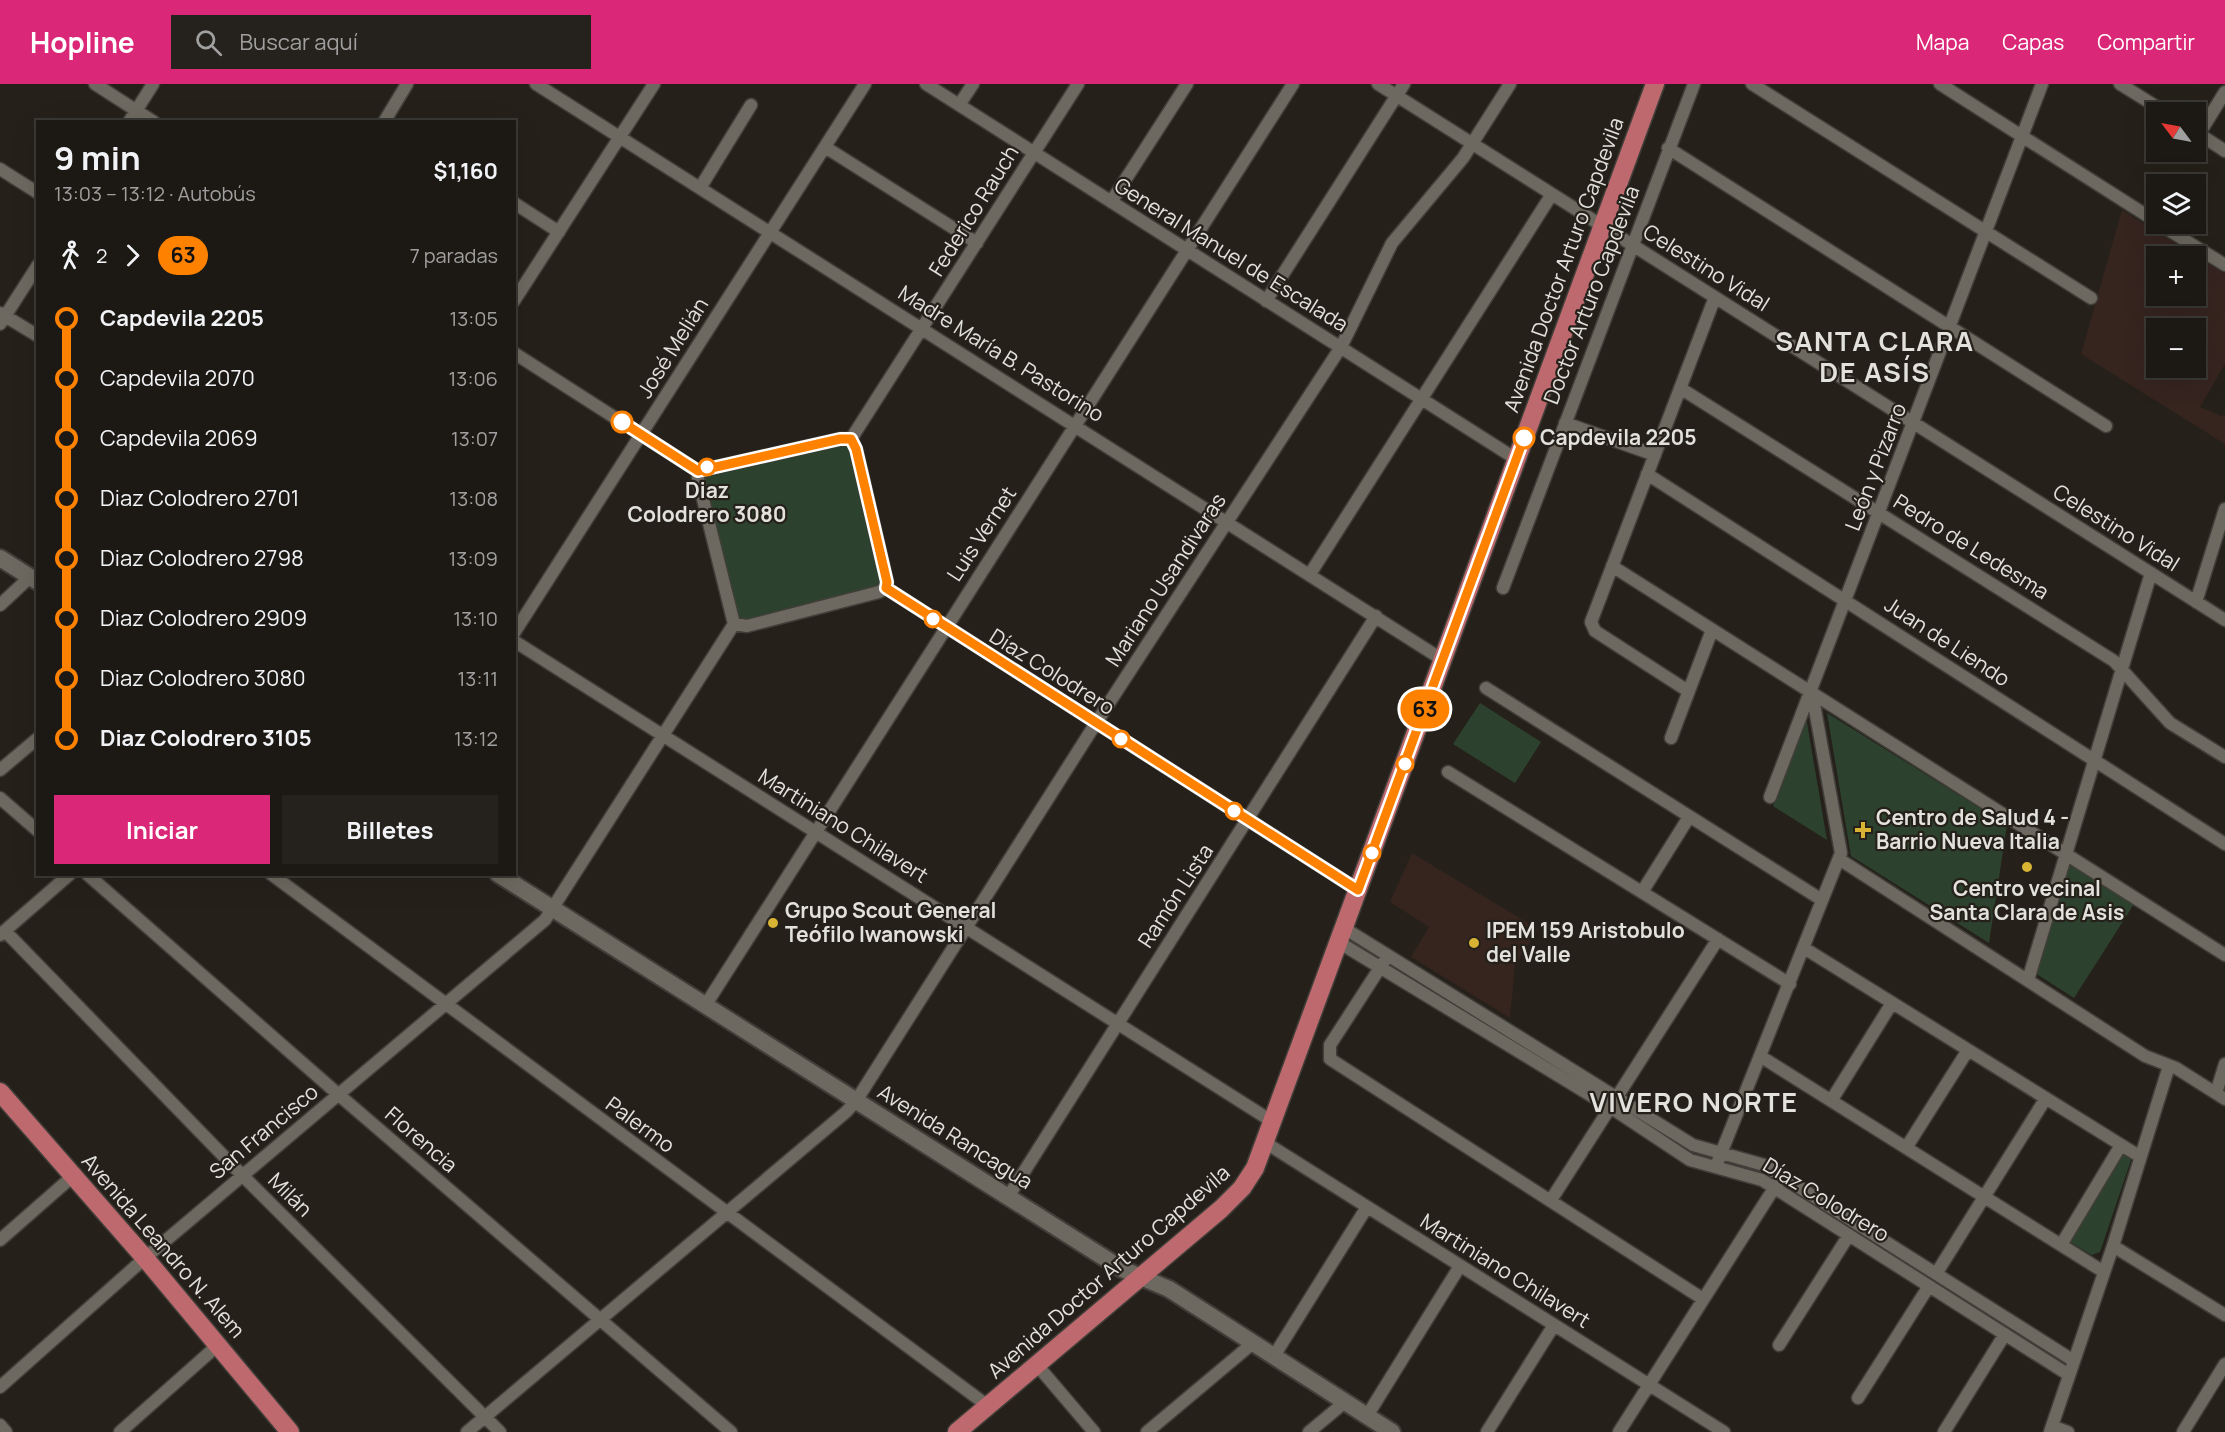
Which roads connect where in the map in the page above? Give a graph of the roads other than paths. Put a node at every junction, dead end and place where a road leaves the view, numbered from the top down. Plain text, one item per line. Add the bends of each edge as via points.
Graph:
1 (95, 84) edge
2 (153, 84) edge
3 (407, 84) edge
4 (536, 84) edge
5 (654, 84) edge
6 (865, 84) edge
7 (926, 84) edge
8 (973, 84) edge
9 (1078, 84) edge
10 (1187, 84) edge
11 (1293, 84) edge
12 (1378, 84) edge
13 (1404, 84) edge
14 (1510, 84) edge
15 (1655, 84) edge
16 (1694, 84) edge
17 (1752, 84) edge
18 (1940, 84) edge
19 (2042, 84) edge
20 (2120, 84) edge
21 (2225, 92) edge
22 (1396, 96) junction
23 (2149, 102) edge
24 (751, 105) dead end
25 (959, 105) junction
26 (136, 110) junction
27 (130, 120) edge
28 (151, 120) edge
29 (386, 120) edge
30 (2206, 121) edge
31 (621, 137) junction
32 (2022, 137) junction
33 (2206, 138) edge
34 (1473, 144) junction
35 (825, 147) junction
36 (1668, 148) junction
37 (2225, 151) edge
38 (1034, 153) junction
39 (0, 169) edge
40 (700, 188) junction
41 (36, 191) edge
42 (1552, 194) junction
43 (1111, 202) junction
44 (516, 204) edge
45 (2146, 215) edge
46 (1603, 226) junction
47 (1986, 231) junction
48 (559, 232) junction
49 (769, 233) junction
50 (2176, 234) edge
51 (977, 243) junction
52 (1632, 244) junction
53 (1185, 250) junction
54 (2225, 265) edge
55 (36, 268) edge
56 (1715, 297) junction
57 (2091, 298) dead end
58 (516, 299) edge
59 (1266, 301) junction
60 (2, 317) edge
61 (1951, 326) junction
62 (923, 328) junction
63 (36, 335) edge
64 (1341, 347) junction
65 (516, 354) edge
66 (1680, 388) junction
67 (1422, 399) junction
68 (1565, 423) junction
69 (1914, 423) junction
70 (1076, 424) junction
71 (2106, 426) dead end
72 (641, 434) junction
73 (851, 439) junction
74 (1655, 455) junction
75 (1516, 459) junction
76 (698, 471) junction
77 (1647, 474) junction
78 (2225, 509) edge
79 (1880, 512) junction
80 (1227, 521) junction
81 (0, 558) edge
82 (1612, 566) junction
83 (2151, 573) junction
84 (1310, 574) junction
85 (34, 580) edge
86 (886, 588) junction
87 (1503, 588) dead end
88 (1846, 599) junction
89 (2196, 602) junction
90 (0, 605) edge
91 (1376, 616) junction
92 (2225, 620) edge
93 (734, 624) junction
94 (946, 628) junction
95 (516, 630) edge
96 (1712, 630) junction
97 (516, 642) edge
98 (1443, 660) junction
99 (2122, 668) junction
100 (1486, 688) dead end
101 (1688, 692) junction
102 (1811, 693) junction
103 (1096, 723) junction
104 (662, 734) junction
105 (1671, 738) dead end
106 (36, 740) edge
107 (2225, 756) edge
108 (2095, 760) junction
109 (0, 770) edge
110 (1448, 772) dead end
111 (1770, 797) dead end
112 (0, 798) edge
113 (1689, 817) junction
114 (1248, 820) junction
115 (36, 829) edge
116 (815, 831) junction
117 (2225, 844) edge
118 (2066, 853) junction
119 (1839, 859) junction
120 (68, 876) edge
121 (89, 876) edge
122 (274, 876) edge
123 (501, 876) edge
124 (1358, 890) junction
125 (1642, 892) junction
126 (1822, 900) junction
127 (553, 910) junction
128 (966, 927) junction
129 (2, 933) edge
130 (1342, 936) junction
131 (1718, 939) junction
132 (1804, 948) junction
133 (2225, 955) edge
134 (1388, 956) junction
135 (1381, 967) junction
136 (2028, 980) junction
137 (1790, 984) junction
138 (1892, 1003) junction
139 (444, 1005) junction
140 (705, 1006) junction
141 (1117, 1023) junction
142 (1968, 1050) junction
143 (1760, 1056) junction
144 (2225, 1064) edge
145 (2169, 1066) junction
146 (0, 1092) edge
147 (339, 1095) junction
148 (1617, 1096) junction
149 (2220, 1096) edge
150 (2046, 1098) junction
151 (856, 1101) junction
152 (1831, 1101) junction
153 (1610, 1107) junction
154 (1273, 1122) junction
155 (1266, 1143) junction
156 (2121, 1145) junction
157 (1906, 1148) junction
158 (1721, 1154) junction
159 (2139, 1156) junction
160 (1716, 1167) junction
161 (242, 1175) junction
162 (73, 1176) junction
163 (1782, 1177) junction
164 (1774, 1188) junction
165 (1984, 1196) junction
166 (1008, 1197) junction
167 (1551, 1200) junction
168 (1367, 1207) junction
169 (728, 1214) junction
170 (1848, 1235) junction
171 (0, 1240) edge
172 (2061, 1245) junction
173 (2113, 1246) junction
174 (145, 1258) junction
175 (1460, 1266) junction
176 (2104, 1272) junction
177 (1936, 1274) junction
178 (1141, 1279) junction
179 (1929, 1286) junction
180 (1703, 1299) junction
181 (2225, 1315) edge
182 (601, 1320) junction
183 (1554, 1325) junction
184 (2005, 1334) junction
185 (1253, 1343) junction
186 (218, 1345) junction
187 (1779, 1345) dead end
188 (1274, 1356) junction
189 (2074, 1361) junction
190 (2225, 1364) edge
191 (1037, 1365) junction
192 (2069, 1376) junction
193 (1649, 1385) junction
194 (0, 1387) edge
195 (1858, 1398) dead end
196 (1345, 1402) junction
197 (988, 1406) junction
198 (484, 1417) junction
199 (0, 1425) edge
200 (1378, 1426) edge
201 (2051, 1429) edge
202 (6, 1432) edge
203 (120, 1432) edge
204 (290, 1432) edge
205 (467, 1432) edge
206 (500, 1432) edge
207 (731, 1432) edge
208 (957, 1432) edge
209 (1094, 1432) edge
210 (1147, 1432) edge
211 (1309, 1432) edge
212 (1487, 1432) edge
213 (1619, 1432) edge
214 (1724, 1432) edge
215 (1944, 1432) edge
216 (2068, 1432) edge
217 (2183, 1432) edge

1 - 26 street
2 - 26 street
3 - 29 street
4 - 31 street, Madre María B. Pastorino
5 - 31 street
6 - 35 street, José Melián
7 - 25 street, General Manuel de Escalada
8 - 25 street
9 - 38 street, Federico Rauch
10 - 43 street
11 - 53 street, Luis Vernet
12 - 22 street, Celestino Vidal
13 - 22 street
14 - 34 street, Mariano Usandivaras
15 - 46 main road, Avenida Doctor Arturo Capdevila
16 - 36 street, Doctor Arturo Capdevila
17 - 47 street
18 - 32 street
19 - 32 street, León y Pizarro
20 - 23 street
21 - 30 street
22 - 34 street, Celestino Vidal
22 - 59 street
24 - 40 street
25 - 38 street, General Manuel de Escalada
26 - 27 street
26 - 28 street
31 - 40 street, Madre María B. Pastorino
31 - 48 street
32 - 45 street
32 - 47 street, León y Pizarro
33 - 37 street
34 - 42 street, Celestino Vidal
34 - 64 street, Mariano Usandivaras via 1392,243
35 - 49 street, José Melián
35 - 51 street
36 - 52 street, Doctor Arturo Capdevila
36 - 61 street
38 - 43 street, General Manuel de Escalada
38 - 51 street, Federico Rauch
39 - 41 street
40 - 49 street, Madre María B. Pastorino
42 - 46 street, Celestino Vidal
42 - 67 street
43 - 53 street, General Manuel de Escalada
44 - 48 street
46 - 52 street, Celestino Vidal
46 - 75 main road, Avenida Doctor Arturo Capdevila
47 - 57 street
47 - 61 street, León y Pizarro
48 - 58 street
49 - 62 street, Madre María B. Pastorino
49 - 72 street, José Melián
50 - 54 street
51 - 62 street, Federico Rauch
52 - 56 street, Celestino Vidal
52 - 68 street, Doctor Arturo Capdevila
53 - 59 street, General Manuel de Escalada
53 - 70 street, Luis Vernet
55 - 60 street
56 - 66 street
56 - 69 street, Celestino Vidal
59 - 64 street, General Manuel de Escalada
60 - 63 street
61 - 69 street, León y Pizarro
61 - 71 street
62 - 70 street, Madre María B. Pastorino
62 - 73 street, Federico Rauch
64 - 67 street, General Manuel de Escalada
64 - 80 street, Mariano Usandivaras
65 - 72 street
66 - 74 street
66 - 79 street, Pedro de Ledesma
67 - 75 street, General Manuel de Escalada
67 - 84 street
68 - 74 street
68 - 87 street, Doctor Arturo Capdevila
69 - 79 street, León y Pizarro
69 - 83 street, Celestino Vidal
70 - 80 street, Madre María B. Pastorino
70 - 94 street, Luis Vernet
72 - 76 street
72 - 95 street, José Melián
73 - 76 street
73 - 86 street
74 - 77 street
75 - 98 main road, Avenida Doctor Arturo Capdevila
76 - 93 street
77 - 82 street
77 - 88 street, Juan de Liendo
78 - 89 street
79 - 88 street, León y Pizarro
79 - 99 street, Pedro de Ledesma
80 - 84 street, Madre María B. Pastorino
80 - 103 street, Mariano Usandivaras
81 - 85 main road
82 - 96 street
82 - 101 street via 1592,628
83 - 89 street, Celestino Vidal
83 - 99 street
84 - 91 street, Madre María B. Pastorino
85 - 90 street
86 - 93 street via 747,626
86 - 94 street, Díaz Colodrero
88 - 102 street, León y Pizarro
88 - 108 street, Juan de Liendo
89 - 92 street, Celestino Vidal
91 - 98 street, Madre María B. Pastorino
91 - 114 street, Ramón Lista
93 - 104 street
94 - 103 street, Díaz Colodrero
94 - 116 street, Luis Vernet
96 - 101 street
96 - 102 street
97 - 104 street, Martiniano Chilavert
98 - 124 main road, Avenida Doctor Arturo Capdevila
99 - 107 street, Pedro de Ledesma via 2170,723
99 - 108 street
100 - 113 street
101 - 105 street
102 - 111 street, León y Pizarro
102 - 118 street
102 - 119 street via 1841,848
103 - 114 street, Díaz Colodrero
103 - 128 street, Mariano Usandivaras
104 - 116 street, Martiniano Chilavert
104 - 127 street
106 - 109 street
108 - 117 street, Juan de Liendo
108 - 118 street
110 - 125 street
112 - 115 street
113 - 125 street
113 - 126 street
114 - 124 street, Díaz Colodrero
114 - 141 street, Ramón Lista
116 - 128 street, Martiniano Chilavert
116 - 140 street, Luis Vernet
118 - 133 street
118 - 136 street
119 - 126 street
119 - 136 street
120 - 129 street
121 - 147 street, Florencia
122 - 139 street, Palermo
123 - 127 main road, Avenida Rancagua
124 - 130 main road, Avenida Doctor Arturo Capdevila
125 - 131 street
126 - 132 street
127 - 139 street, San Francisco
127 - 140 main road, Avenida Rancagua
128 - 141 street, Martiniano Chilavert
128 - 151 street, Mariano Usandivaras
129 - 161 street, Milán
130 - 134 street, Díaz Colodrero
130 - 135 street, Díaz Colodrero
130 - 154 main road, Avenida Doctor Arturo Capdevila
131 - 137 street
131 - 148 street
132 - 137 street
132 - 138 street
134 - 135 street
134 - 148 street, Díaz Colodrero
135 - 153 street, Díaz Colodrero
135 - 167 street via 1330,1045 1328,1055 1333,1063
136 - 145 street via 2145,1056
137 - 143 street
138 - 142 street
138 - 152 street
139 - 147 street, San Francisco
139 - 169 street, Palermo
140 - 151 main road, Avenida Rancagua
141 - 154 street, Martiniano Chilavert
141 - 166 street, Ramón Lista
142 - 150 street
142 - 157 street
143 - 152 street
143 - 158 street
144 - 149 street
145 - 149 street
145 - 159 street
146 - 162 main road, Avenida Leandro N. Alem
147 - 161 street, San Francisco
147 - 182 street, Florencia
148 - 153 street
148 - 158 street, Díaz Colodrero via 1693,1144
150 - 156 street
150 - 165 street
151 - 166 main road, Avenida Rancagua
151 - 169 street, Mariano Usandivaras
152 - 157 street
153 - 160 street, Díaz Colodrero via 1690,1160
153 - 167 street
154 - 155 main road, Avenida Doctor Arturo Capdevila
155 - 168 street, Martiniano Chilavert
155 - 178 main road, Avenida Doctor Arturo Capdevila via 1242,1188
156 - 159 street
156 - 172 street
157 - 165 street
158 - 160 street
158 - 163 street, Díaz Colodrero via 1756,1162
159 - 173 street
160 - 164 street, Díaz Colodrero via 1754,1176
161 - 174 street, San Francisco
161 - 198 street, Milán
162 - 171 street
162 - 174 main road, Avenida Leandro N. Alem
163 - 164 street
163 - 177 street, Díaz Colodrero
164 - 170 street, Díaz Colodrero
164 - 180 street
165 - 172 street
165 - 177 street
166 - 178 main road, Avenida Rancagua
167 - 180 street
168 - 175 street, Martiniano Chilavert
168 - 188 street
169 - 182 street, Mariano Usandivaras
169 - 197 street, Palermo
170 - 179 street, Díaz Colodrero
170 - 187 street
172 - 176 street
173 - 176 street
173 - 181 street
174 - 186 main road, Avenida Leandro N. Alem
174 - 194 street, San Francisco
175 - 183 street, Martiniano Chilavert
175 - 200 street
176 - 189 street
177 - 189 street, Díaz Colodrero
178 - 185 main road, Avenida Rancagua via 1169,1289
178 - 191 main road, Avenida Doctor Arturo Capdevila
179 - 184 street, Díaz Colodrero
179 - 195 street
180 - 193 street
182 - 198 street, Mariano Usandivaras
182 - 207 street, Florencia
183 - 193 street, Martiniano Chilavert
183 - 212 street
184 - 192 street, Díaz Colodrero
184 - 215 street
185 - 188 main road, Avenida Rancagua
185 - 210 street
186 - 203 street
186 - 204 main road, Avenida Leandro N. Alem
188 - 196 main road, Avenida Rancagua
189 - 192 street
190 - 217 street
191 - 197 main road, Avenida Doctor Arturo Capdevila
191 - 209 street
192 - 201 street
193 - 213 street
193 - 214 street, Martiniano Chilavert
196 - 200 main road, Avenida Rancagua
196 - 211 street
197 - 208 main road, Avenida Doctor Arturo Capdevila
198 - 205 street, Mariano Usandivaras
198 - 206 street, Milán
199 - 202 street
201 - 216 street

